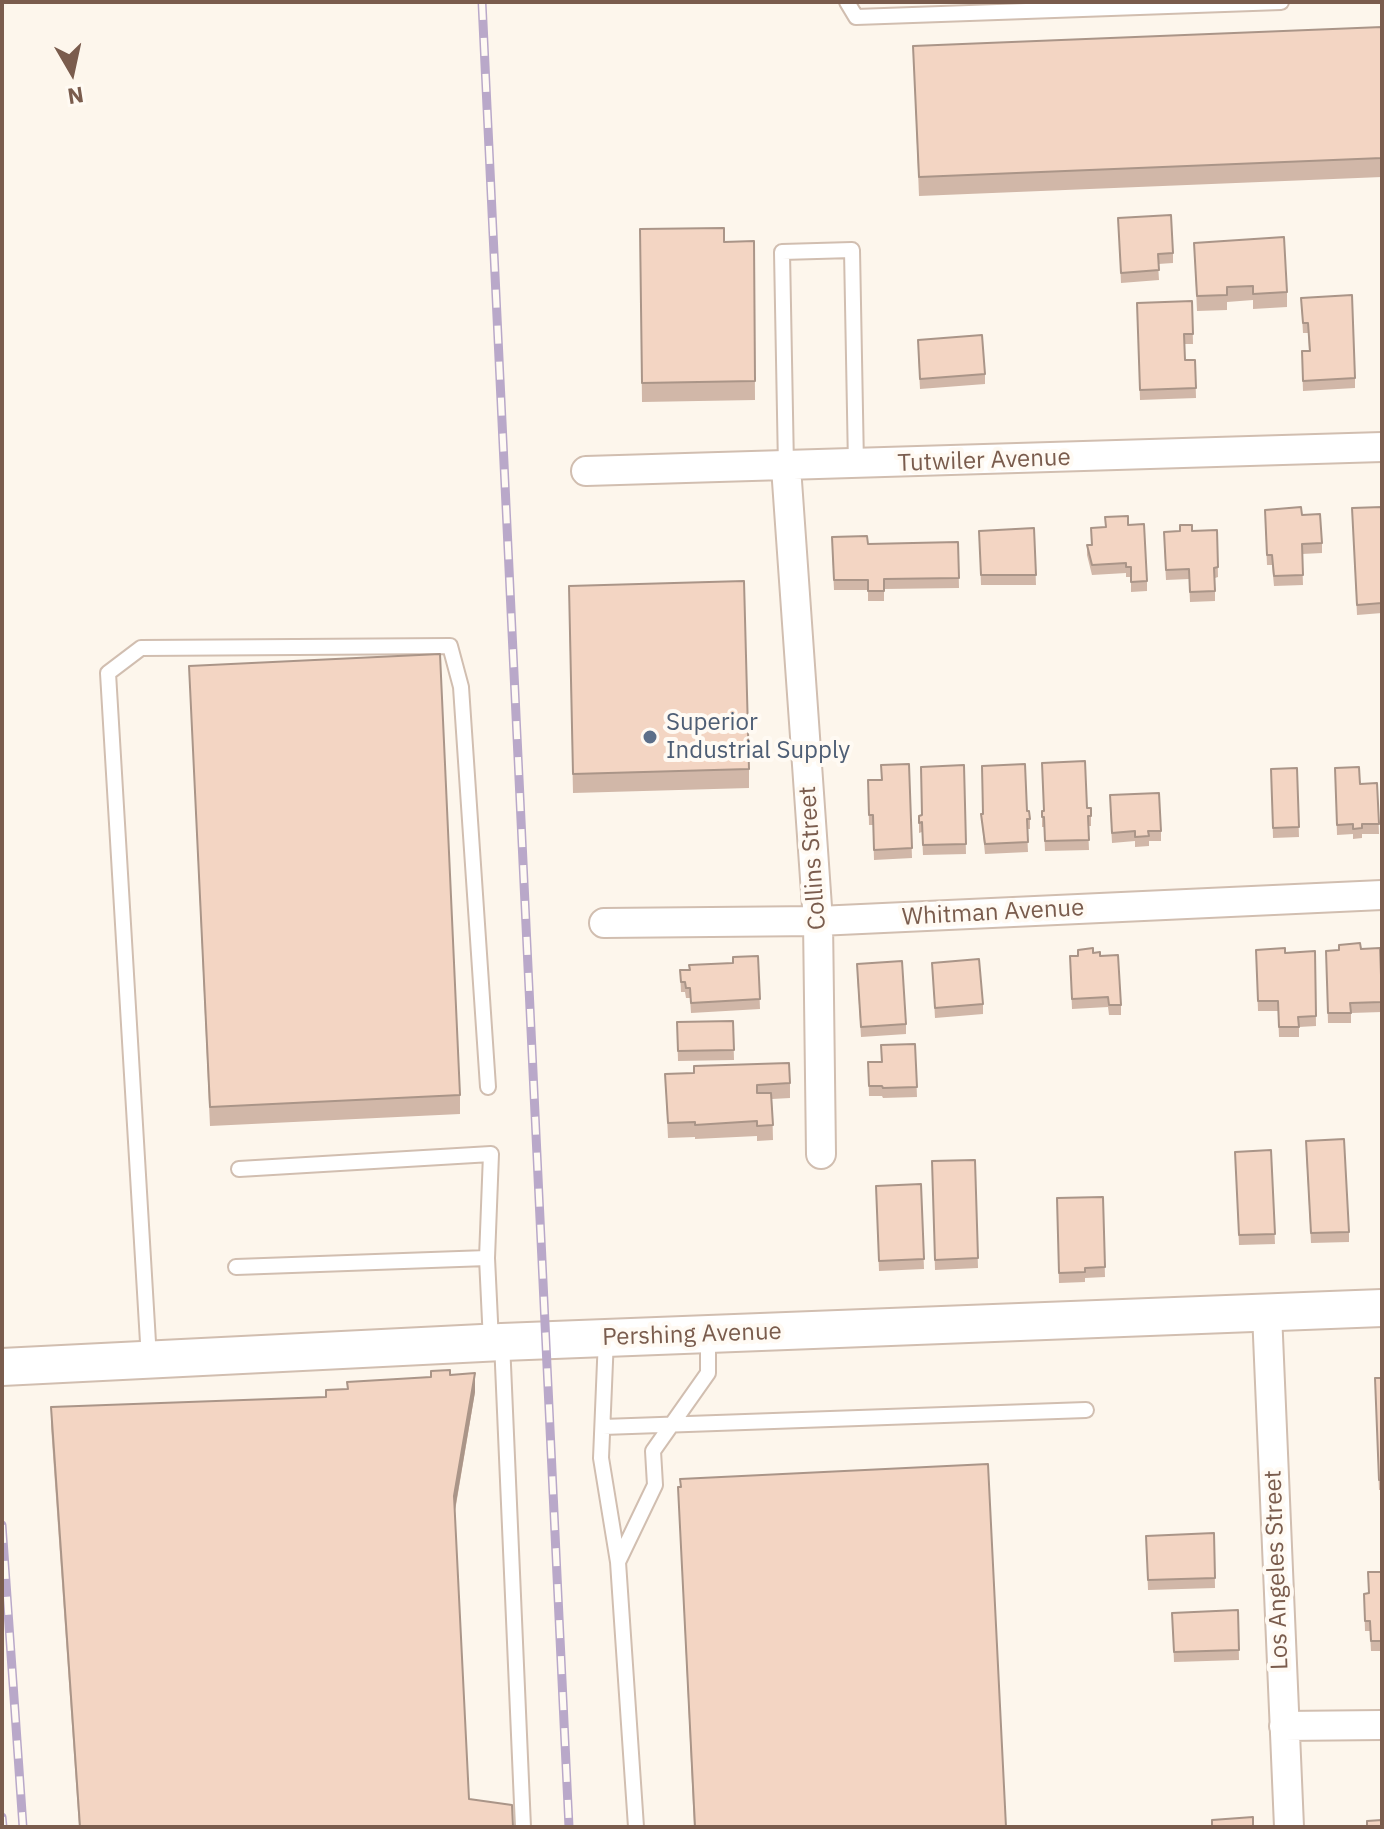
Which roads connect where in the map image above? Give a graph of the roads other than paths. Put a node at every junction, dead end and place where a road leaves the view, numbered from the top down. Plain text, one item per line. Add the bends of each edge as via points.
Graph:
1 (847, 2) edge
2 (1281, 2) edge
3 (1382, 447) edge
4 (856, 465) junction
5 (786, 467) junction
6 (586, 471) dead end
7 (1382, 895) edge
8 (818, 921) junction
9 (604, 923) dead end
10 (488, 1087) dead end
11 (821, 1154) dead end
12 (239, 1169) dead end
13 (487, 1258) junction
14 (236, 1267) dead end
15 (1382, 1308) edge
16 (1267, 1313) junction
17 (708, 1334) junction
18 (606, 1338) junction
19 (496, 1342) junction
20 (149, 1359) junction
21 (2, 1367) edge
22 (1086, 1410) dead end
23 (672, 1423) junction
24 (603, 1427) junction
25 (618, 1562) junction
26 (1382, 1725) edge
27 (1284, 1726) junction
28 (523, 1827) edge
29 (636, 1827) edge
30 (1289, 1827) edge

1 - 2 lane via 856,17
3 - 4 street, Tutwiler Avenue
4 - 5 street, Tutwiler Avenue
4 - 5 lane via 852,250 782,252
5 - 6 street, Tutwiler Avenue
5 - 8 street, Collins Street
7 - 8 street, Whitman Avenue
8 - 9 street, Whitman Avenue
8 - 11 street, Collins Street
10 - 20 lane via 461,687 450,646 141,648 108,673
12 - 13 lane via 491,1154
13 - 14 lane
13 - 19 lane
15 - 16 street, Pershing Avenue
16 - 17 street, Pershing Avenue
16 - 27 street, Los Angeles Street
17 - 18 street, Pershing Avenue
17 - 23 lane via 708,1373
18 - 19 street, Pershing Avenue
18 - 24 lane
19 - 20 street, Pershing Avenue
19 - 28 lane
20 - 21 street, Pershing Avenue
22 - 23 lane
23 - 24 lane
23 - 25 lane via 653,1451 655,1485
24 - 25 lane via 601,1458
25 - 29 lane
26 - 27 street
27 - 30 street, Los Angeles Street

